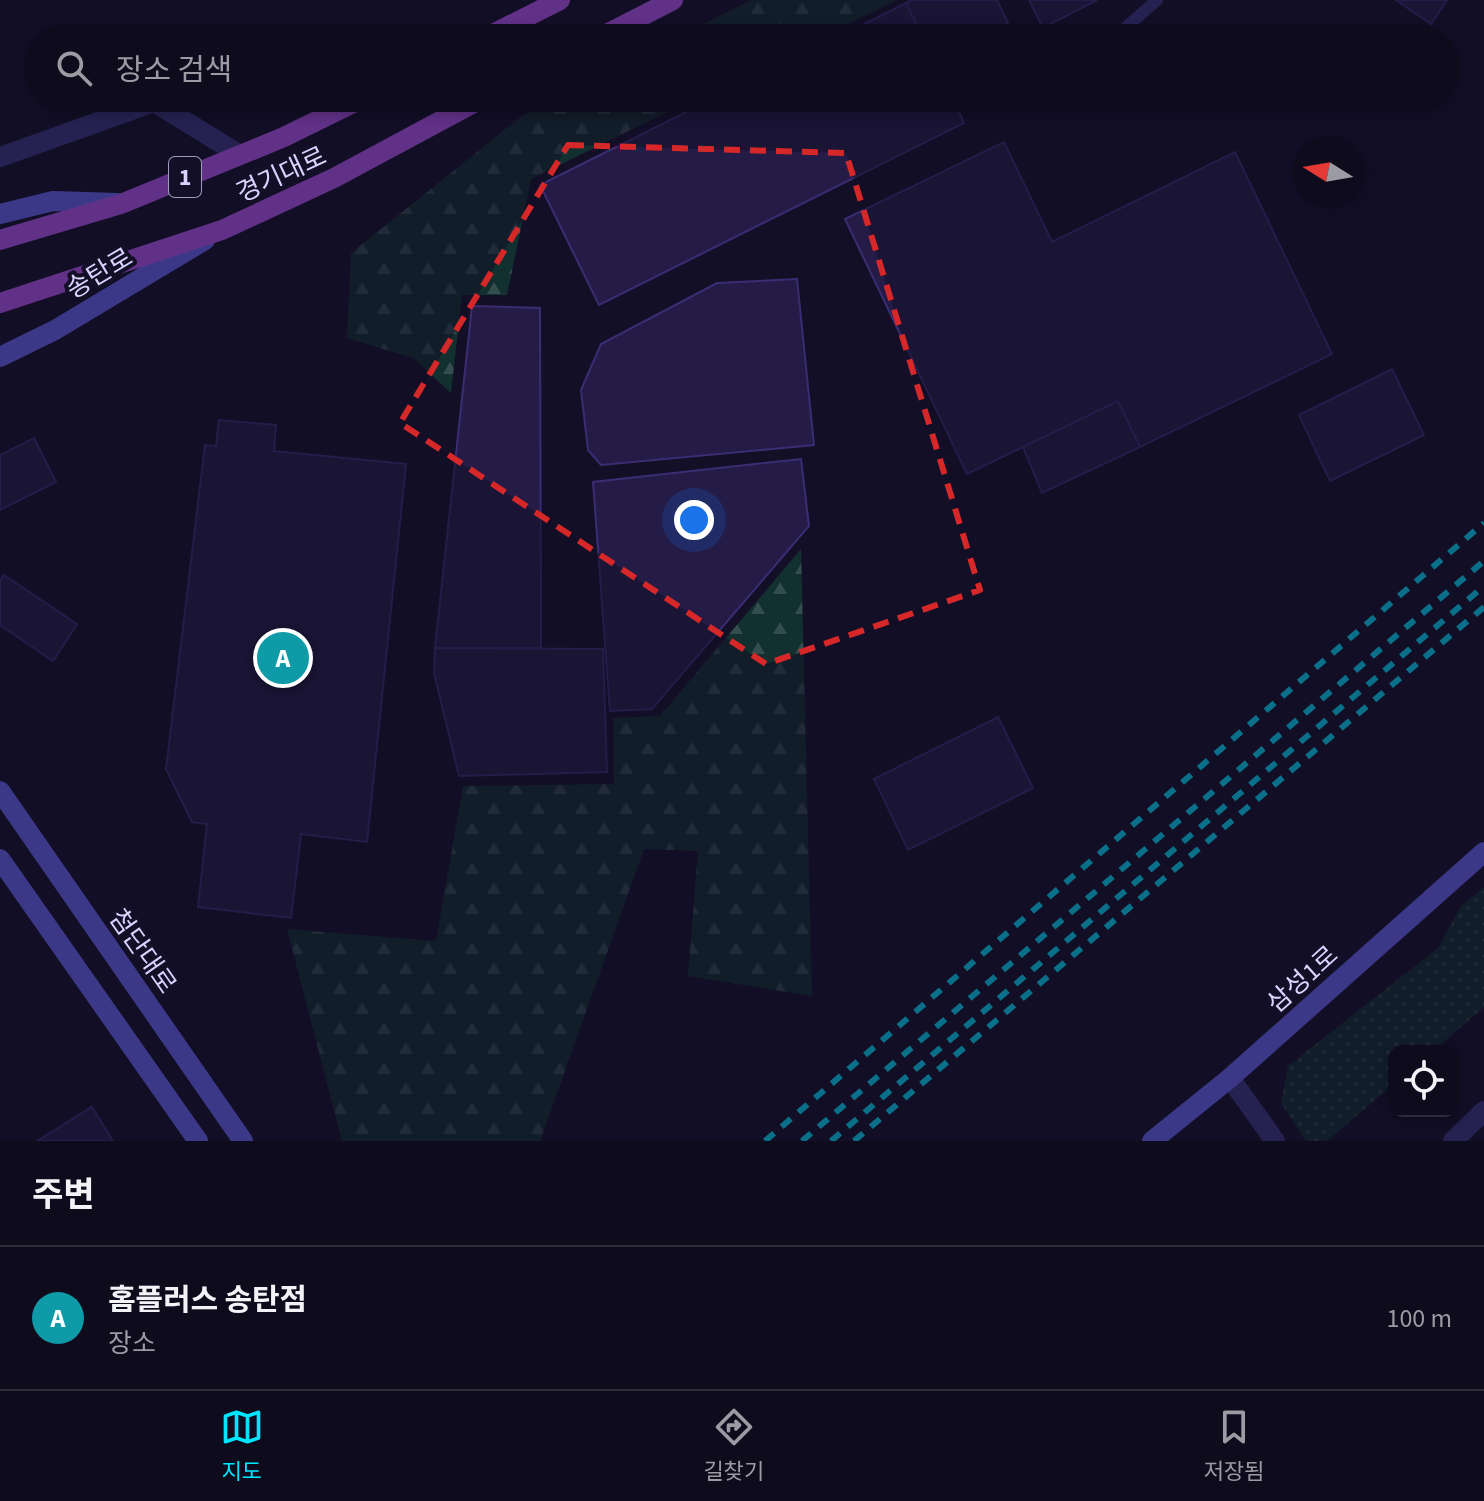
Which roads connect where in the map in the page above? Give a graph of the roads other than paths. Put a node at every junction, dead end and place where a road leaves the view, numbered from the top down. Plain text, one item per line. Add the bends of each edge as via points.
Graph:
1 (560, 0) edge
2 (673, 0) edge
3 (1157, 0) edge
4 (513, 24) edge
5 (626, 24) edge
6 (1130, 24) edge
7 (126, 112) edge
8 (170, 112) edge
9 (333, 112) edge
10 (457, 112) edge
11 (240, 155) junction
12 (0, 157) edge
13 (121, 204) junction
14 (0, 214) edge
15 (222, 230) junction
16 (0, 240) edge
17 (0, 303) edge
18 (0, 357) edge
19 (0, 791) edge
20 (1484, 852) edge
21 (0, 859) edge
22 (1230, 1078) junction
23 (1484, 1111) edge
24 (198, 1141) edge
25 (243, 1141) edge
26 (1152, 1141) edge
27 (1275, 1141) edge
28 (1453, 1141) edge

1 - 4 main road
2 - 5 main road
3 - 6 lane
7 - 12 street
8 - 11 street
9 - 11 main road, 경기대로 / 1
10 - 15 main road, 경기대로 / 1
11 - 13 main road, 경기대로 / 1
13 - 14 street via 53,201
13 - 16 main road, 경기대로 / 1
15 - 17 main road, 경기대로 / 1
15 - 18 street, 송탄로
19 - 25 street, 첨단대로
20 - 22 street, 삼성1로
21 - 24 street
22 - 26 street, 삼성1로
22 - 27 street
23 - 28 street

